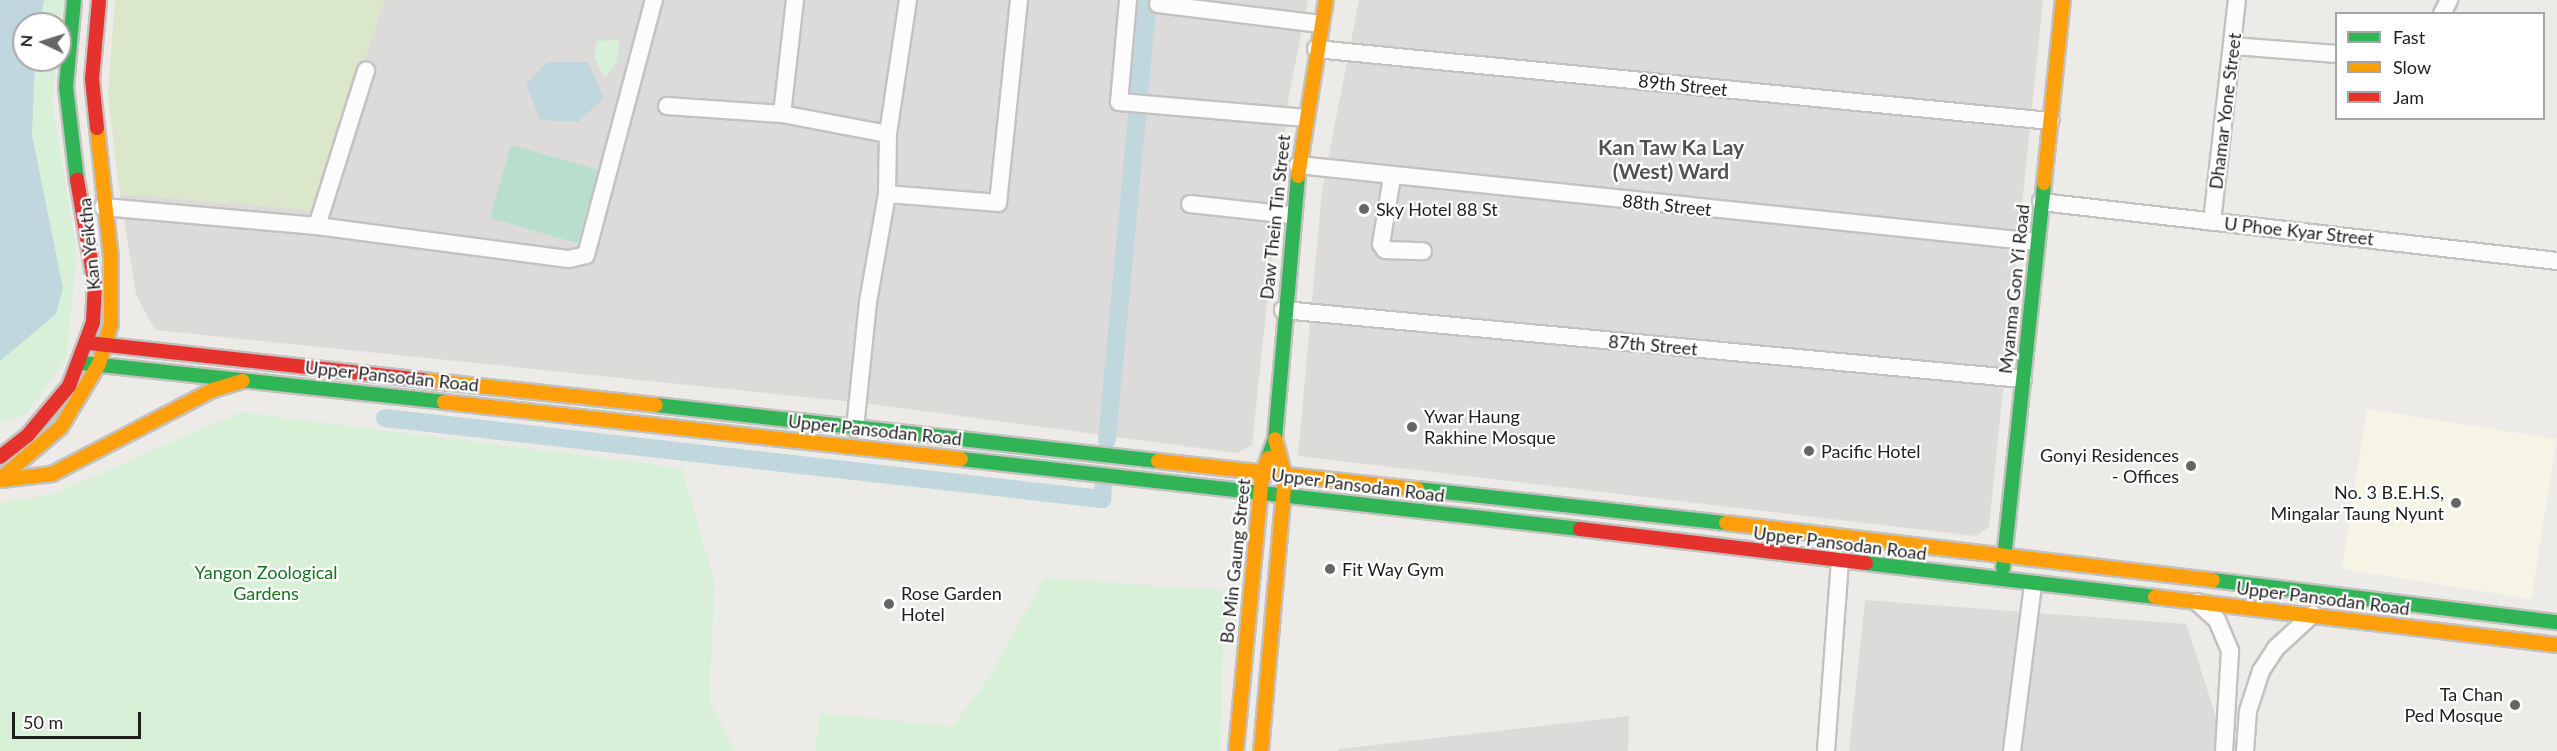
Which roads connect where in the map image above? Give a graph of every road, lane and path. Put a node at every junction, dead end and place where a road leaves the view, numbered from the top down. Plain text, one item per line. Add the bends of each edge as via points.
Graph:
1 (74, 0) edge
2 (99, 0) edge
3 (654, 0) edge
4 (795, 0) edge
5 (908, 0) edge
6 (1019, 0) edge
7 (1128, 0) edge
8 (1326, 0) edge
9 (2063, 0) edge
10 (2237, 0) edge
11 (1158, 4) dead end
12 (1321, 24) junction
13 (2233, 46) junction
14 (1316, 49) junction
15 (2335, 54) edge
16 (366, 71) dead end
17 (666, 106) dead end
18 (782, 114) junction
19 (1304, 118) junction
20 (2050, 121) junction
21 (888, 134) junction
22 (1298, 165) junction
23 (1392, 177) junction
24 (887, 194) junction
25 (2041, 202) junction
26 (1190, 204) dead end
27 (103, 207) junction
28 (1292, 215) junction
29 (2212, 222) junction
30 (317, 226) junction
31 (2037, 242) junction
32 (1423, 251) dead end
33 (2557, 261) edge
34 (1283, 310) junction
35 (89, 343) junction
36 (106, 345) junction
37 (82, 363) junction
38 (99, 364) junction
39 (332, 370) junction
40 (252, 379) junction
41 (2023, 379) junction
42 (331, 387) junction
43 (581, 398) junction
44 (579, 415) junction
45 (855, 428) junction
46 (1275, 439) junction
47 (852, 446) junction
48 (1026, 447) junction
49 (0, 457) edge
50 (1023, 465) junction
51 (1262, 474) junction
52 (1285, 476) junction
53 (0, 480) edge
54 (1260, 491) junction
55 (1284, 495) junction
56 (1501, 500) junction
57 (1498, 520) junction
58 (1711, 522) junction
59 (1709, 546) junction
60 (2005, 554) junction
61 (1840, 561) junction
62 (2002, 581) junction
63 (2033, 585) junction
64 (2197, 602) junction
65 (2313, 614) junction
66 (2557, 621) edge
67 (2557, 645) edge
68 (2011, 750) edge
69 (1236, 751) edge
70 (1262, 751) edge
71 (1826, 751) edge
72 (2224, 751) edge
73 (2245, 751) edge

1 - 35 main road via 66,87 69,141 95,285
2 - 27 main road, Kan Yeiktha via 92,79
3 - 30 street via 586,255 570,259
4 - 18 street
5 - 21 street
6 - 24 street via 998,203
7 - 19 street via 1119,102
8 - 12 main road, Daw Thein Tin Street
9 - 20 main road, Myanma Gon Yi Road
10 - 13 street, Dhamar Yone Street
11 - 12 street
12 - 14 main road, Daw Thein Tin Street
13 - 15 street
13 - 29 street, Dhamar Yone Street
14 - 19 main road, Daw Thein Tin Street
14 - 20 street, 89th Street
16 - 30 street
17 - 18 street
18 - 21 street
19 - 22 main road, Daw Thein Tin Street
20 - 25 main road, Myanma Gon Yi Road
21 - 24 street
22 - 23 street, 88th Street
22 - 28 main road, Daw Thein Tin Street
23 - 31 street, 88th Street
23 - 32 street via 1382,244 1385,250
24 - 45 street via 868,302
25 - 29 street, U Phoe Kyar Street
25 - 31 main road, Myanma Gon Yi Road
26 - 28 street
27 - 30 street
27 - 36 main road, Kan Yeiktha via 113,288
28 - 34 main road, Daw Thein Tin Street
29 - 33 street, U Phoe Kyar Street
31 - 41 main road, Myanma Gon Yi Road
34 - 41 street, 87th Street
34 - 46 main road, Daw Thein Tin Street
35 - 36 main road, Upper Pansodan Road
35 - 37 main road
36 - 38 main road, Kan Yeiktha
36 - 39 main road, Upper Pansodan Road
37 - 38 main road, Upper Pansodan Road
37 - 49 main road via 53,407
38 - 40 main road, Upper Pansodan Road
38 - 53 main road, Kan Yeiktha via 61,427
39 - 42 main road
39 - 43 main road, Upper Pansodan Road
40 - 42 main road, Upper Pansodan Road
40 - 53 main road via 213,390 52,474
41 - 60 main road, Myanma Gon Yi Road
42 - 44 main road, Upper Pansodan Road
43 - 44 main road
43 - 45 main road, Upper Pansodan Road
44 - 47 main road, Upper Pansodan Road
45 - 47 main road
45 - 48 main road, Upper Pansodan Road
46 - 51 main road, Bo Min Gaung Street
46 - 52 main road
47 - 50 main road, Upper Pansodan Road
48 - 50 main road
48 - 51 main road, Upper Pansodan Road
50 - 54 main road, Upper Pansodan Road
51 - 52 main road, Upper Pansodan Road
51 - 54 main road, Bo Min Gaung Street
52 - 55 main road
52 - 56 main road, Upper Pansodan Road
54 - 55 main road, Upper Pansodan Road
54 - 69 main road, Bo Min Gaung Street
55 - 57 main road, Upper Pansodan Road
55 - 70 main road
56 - 57 main road
56 - 58 main road, Upper Pansodan Road
57 - 59 main road, Upper Pansodan Road
58 - 59 main road
58 - 60 main road, Upper Pansodan Road
59 - 61 main road, Upper Pansodan Road
60 - 62 main road, Myanma Gon Yi Road
60 - 66 main road, Upper Pansodan Road
61 - 62 main road, Upper Pansodan Road
61 - 71 street
62 - 63 main road, Upper Pansodan Road
63 - 64 main road, Upper Pansodan Road
63 - 68 street
64 - 65 main road, Upper Pansodan Road
64 - 72 street via 2217,620 2230,651
65 - 67 main road, Upper Pansodan Road
65 - 73 street via 2276,648 2261,670 2248,711

